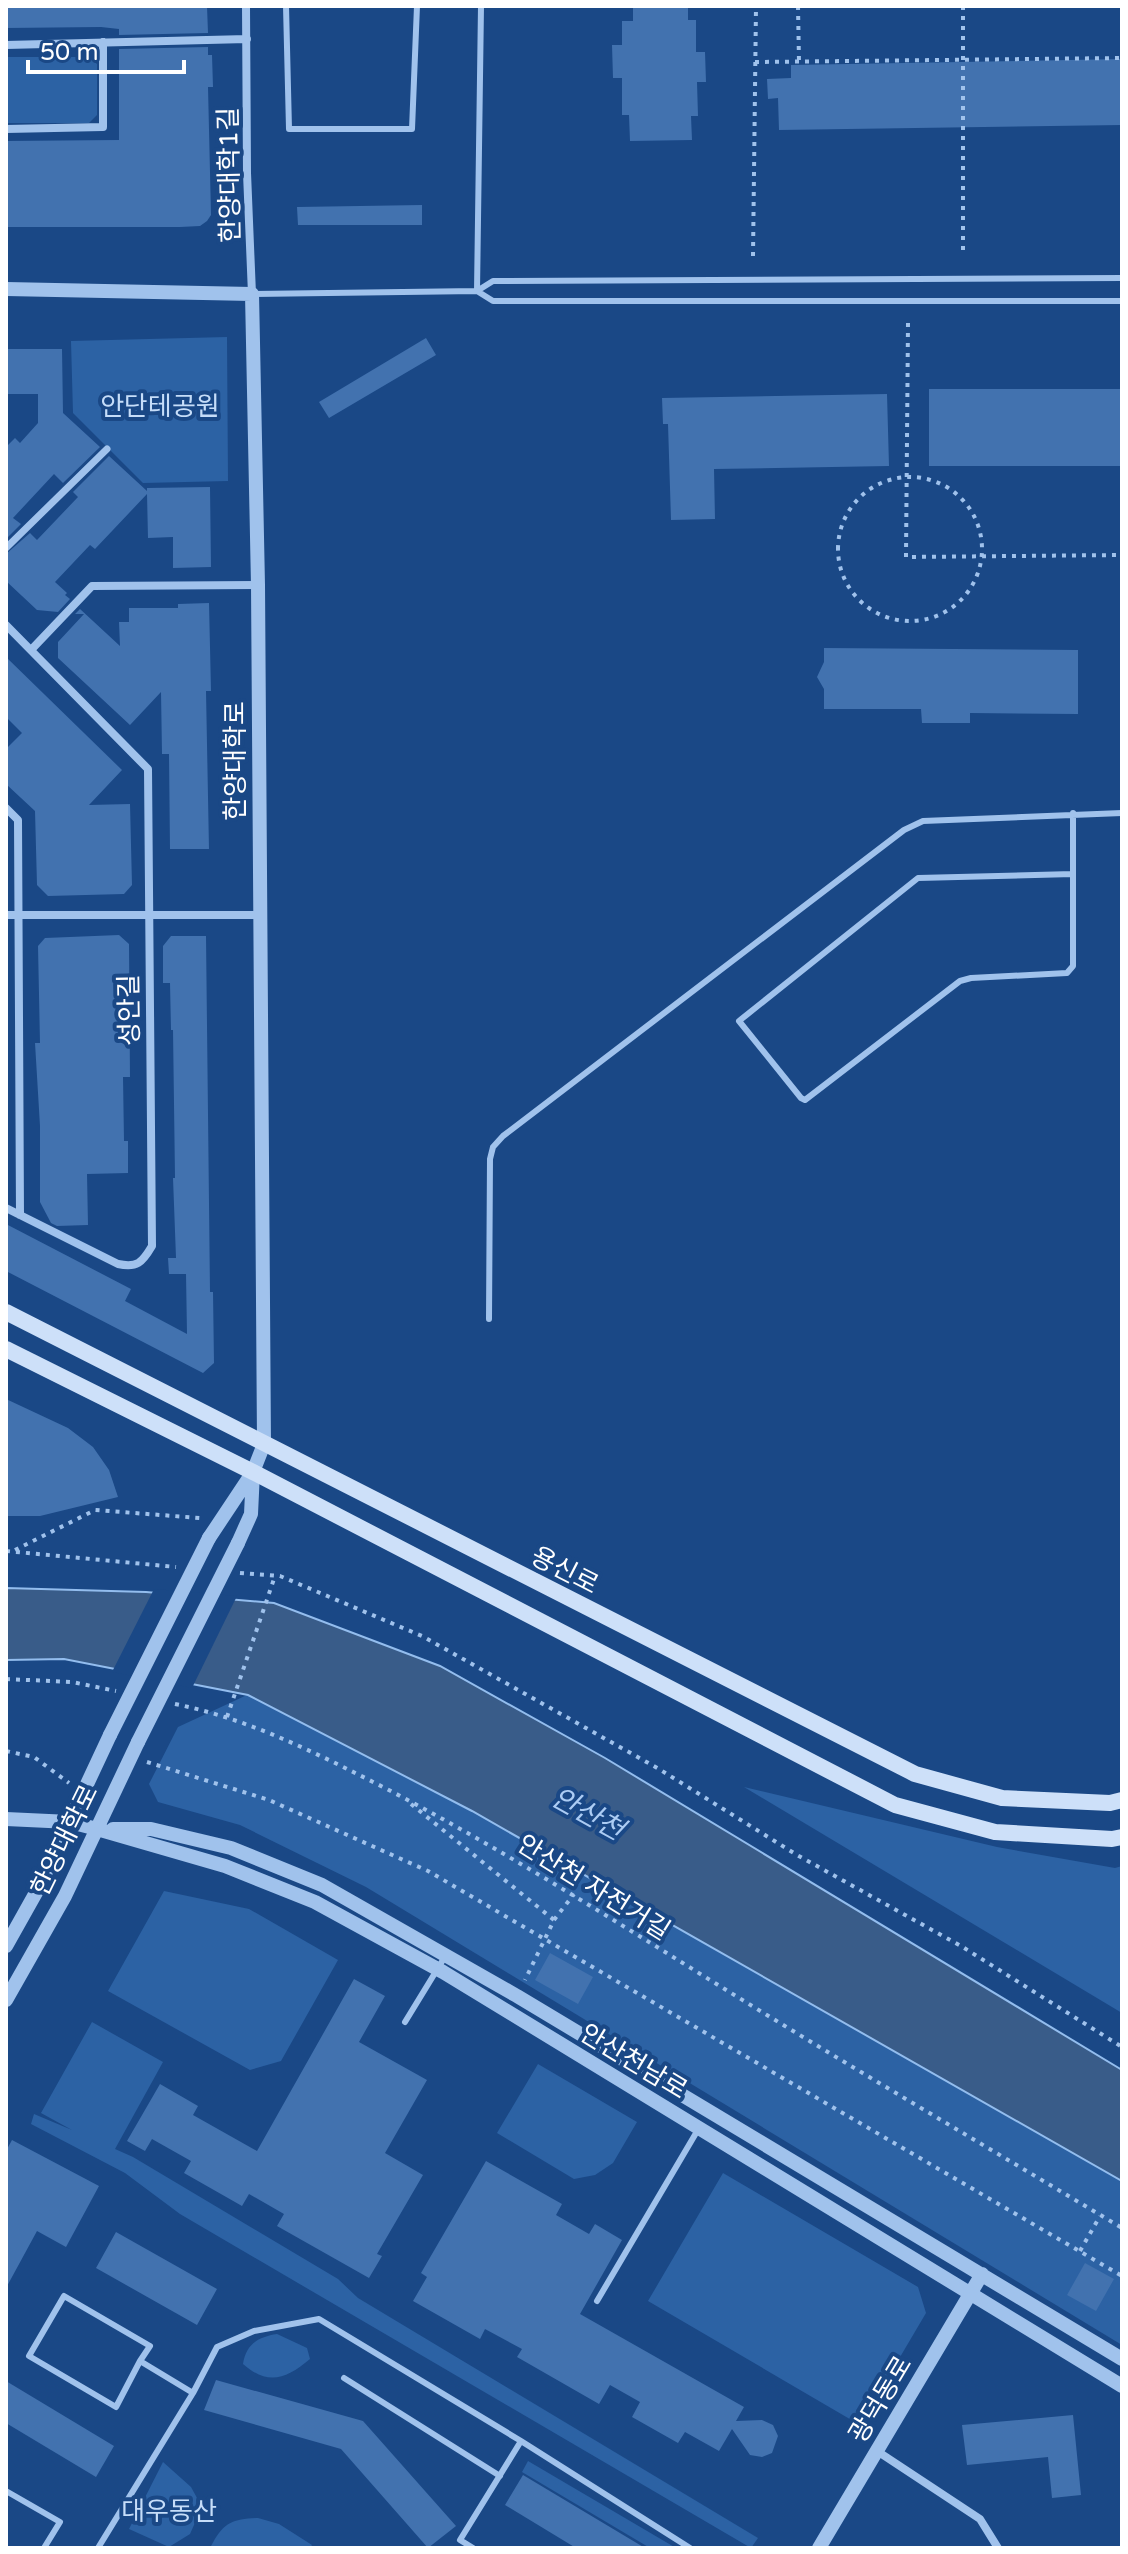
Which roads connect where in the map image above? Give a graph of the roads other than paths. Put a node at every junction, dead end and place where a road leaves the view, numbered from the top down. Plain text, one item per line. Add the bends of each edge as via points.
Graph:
1 (246, 6) edge
2 (286, 6) edge
3 (417, 6) edge
4 (481, 6) edge
5 (247, 39) junction
6 (103, 42) junction
7 (6, 45) edge
8 (6, 129) edge
9 (1122, 278) edge
10 (6, 289) edge
11 (477, 291) junction
12 (252, 294) junction
13 (1122, 301) edge
14 (107, 449) dead end
15 (6, 548) edge
16 (258, 585) junction
17 (6, 625) edge
18 (31, 650) junction
19 (6, 808) edge
20 (1073, 813) junction
21 (1122, 813) edge
22 (1073, 874) junction
23 (6, 915) edge
24 (19, 915) junction
25 (149, 915) junction
26 (261, 915) junction
27 (6, 1208) edge
28 (20, 1215) junction
29 (6, 1312) edge
30 (489, 1319) dead end
31 (6, 1349) edge
32 (264, 1444) junction
33 (253, 1472) junction
34 (1122, 1800) edge
35 (6, 1819) edge
36 (70, 1822) junction
37 (97, 1829) junction
38 (1122, 1837) edge
39 (6, 1946) edge
40 (446, 1955) junction
41 (437, 1969) junction
42 (6, 2000) edge
43 (405, 2022) dead end
44 (699, 2128) junction
45 (982, 2274) junction
46 (971, 2294) junction
47 (597, 2301) dead end
48 (1122, 2359) edge
49 (140, 2361) junction
50 (344, 2378) dead end
51 (1122, 2386) edge
52 (193, 2393) junction
53 (521, 2441) junction
54 (877, 2451) junction
55 (500, 2476) junction
56 (6, 2491) edge
57 (44, 2548) edge
58 (98, 2548) edge
59 (473, 2548) edge
60 (690, 2548) edge
61 (819, 2548) edge
62 (998, 2548) edge

1 - 5 street, 한양대학1길
2 - 3 lane via 289,129 412,129
4 - 11 lane
5 - 6 street
5 - 12 street, 한양대학1길
6 - 7 street
6 - 8 street via 103,127
9 - 11 lane via 493,281
10 - 12 street
11 - 12 lane
11 - 13 lane via 493,301
12 - 16 street, 한양대학로
14 - 15 street
16 - 18 street via 92,586
16 - 26 street, 한양대학로
17 - 18 street, 성안길
18 - 25 street, 성안길 via 148,769
19 - 24 street via 18,820
20 - 21 lane
20 - 22 lane
20 - 30 lane via 923,821 904,830 503,1136 490,1159
22 - 22 lane via 1073,966 1067,973 960,981 810,1098 801,1098 739,1021 918,878
23 - 24 street
24 - 25 street
24 - 28 street
25 - 26 street
25 - 28 street, 성안길 via 152,1246 143,1262 133,1267 118,1264
26 - 32 street, 한양대학로
27 - 28 street, 성안길
29 - 32 main road, 용신로
31 - 33 main road
32 - 33 street, 한양대학로
32 - 34 main road, 용신로 via 915,1774 1002,1798
33 - 36 street, 한양대학로, bridge via 209,1538
33 - 37 street, 한양대학로, bridge via 251,1514
33 - 38 main road via 895,1805 995,1832
35 - 36 street, 안산천남로
36 - 37 street, 안산천남로
36 - 39 street, 한양대학로
37 - 40 street, 안산천남로 via 151,1829 231,1848 322,1885
37 - 41 street, 안산천남로 via 225,1866 315,1902
37 - 42 street, 한양대학로
40 - 41 lane
40 - 45 street, 안산천남로
41 - 43 lane
41 - 44 street, 안산천남로
44 - 46 street, 안산천남로
44 - 47 lane
45 - 46 street, 광덕동로
45 - 48 street, 안산천남로
46 - 51 street, 안산천남로
46 - 54 street, 광덕동로
49 - 49 lane via 116,2407 29,2356 64,2296 150,2346
49 - 52 lane
50 - 55 lane
52 - 53 lane via 217,2347 254,2331 319,2319
52 - 58 lane
53 - 55 lane
53 - 60 lane
54 - 61 street, 광덕동로
54 - 62 street via 980,2519
55 - 59 lane via 460,2540
56 - 57 lane via 60,2522

